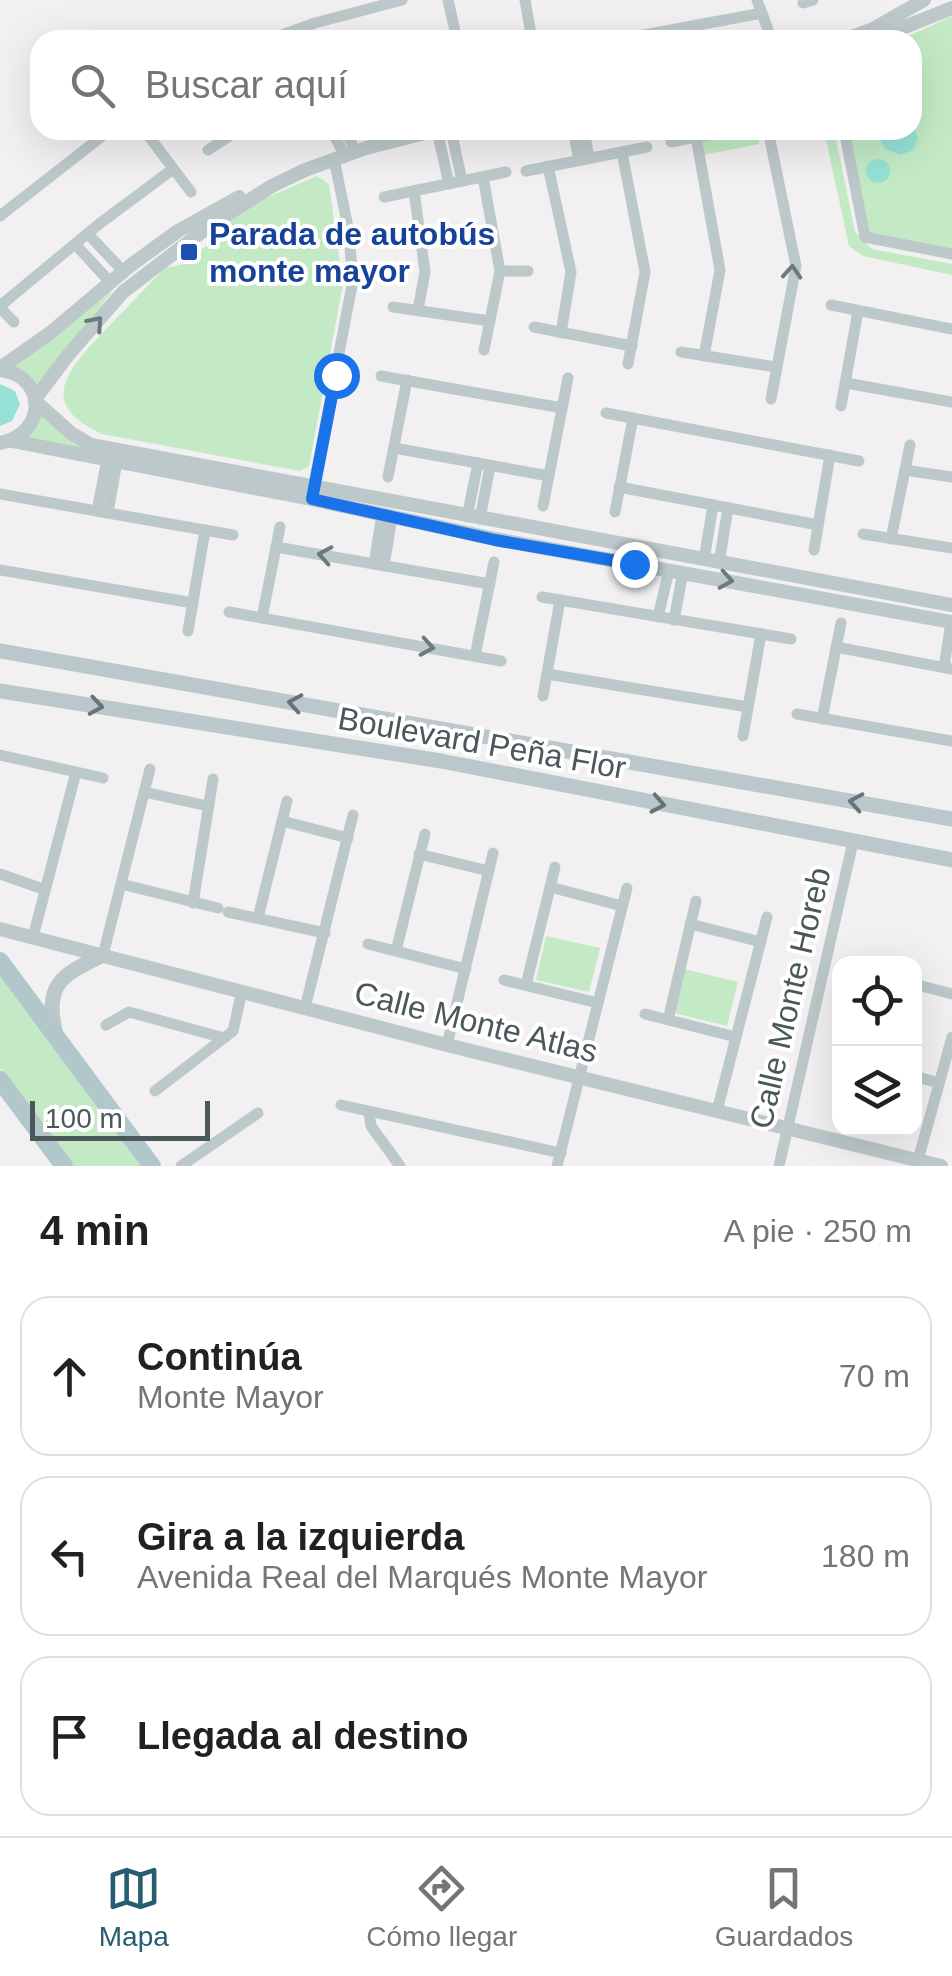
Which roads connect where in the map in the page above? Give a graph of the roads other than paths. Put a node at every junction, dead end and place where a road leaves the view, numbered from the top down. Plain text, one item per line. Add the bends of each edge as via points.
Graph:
1 (402, 0) edge
2 (448, 0) edge
3 (524, 0) edge
4 (757, 0) edge
5 (924, 0) edge
6 (952, 8) edge
7 (762, 13) junction
8 (296, 30) edge
9 (455, 30) edge
10 (530, 30) edge
11 (681, 30) edge
12 (768, 30) edge
13 (870, 30) edge
14 (897, 30) edge
15 (97, 140) edge
16 (151, 140) edge
17 (221, 140) edge
18 (374, 140) edge
19 (440, 140) edge
20 (453, 140) edge
21 (577, 140) edge
22 (584, 140) edge
23 (684, 140) edge
24 (696, 140) edge
25 (770, 140) edge
26 (846, 140) edge
27 (671, 142) dead end
28 (343, 145) edge
29 (646, 147) dead end
30 (208, 150) dead end
31 (622, 152) junction
32 (584, 159) junction
33 (548, 166) junction
34 (173, 169) junction
35 (526, 171) dead end
36 (506, 172) dead end
37 (483, 177) junction
38 (455, 182) junction
39 (414, 191) junction
40 (190, 192) dead end
41 (384, 197) dead end
42 (0, 216) edge
43 (88, 234) junction
44 (75, 244) junction
45 (952, 254) edge
46 (500, 271) junction
47 (528, 271) dead end
48 (116, 276) junction
49 (830, 305) dead end
50 (0, 307) edge
51 (393, 307) dead end
52 (418, 310) junction
53 (858, 311) junction
54 (490, 320) junction
55 (14, 322) dead end
56 (534, 327) dead end
57 (952, 329) edge
58 (561, 332) junction
59 (632, 346) junction
60 (484, 350) dead end
61 (681, 352) dead end
62 (704, 356) junction
63 (628, 364) dead end
64 (776, 367) junction
65 (0, 369) edge
66 (380, 376) dead end
67 (568, 378) dead end
68 (407, 380) junction
69 (846, 383) junction
70 (771, 398) dead end
71 (35, 400) junction
72 (952, 402) edge
73 (841, 406) dead end
74 (562, 408) junction
75 (606, 414) dead end
76 (632, 418) junction
77 (6, 442) edge
78 (910, 445) dead end
79 (394, 448) junction
80 (830, 455) junction
81 (112, 460) junction
82 (860, 461) dead end
83 (484, 465) junction
84 (905, 470) junction
85 (549, 476) junction
86 (388, 477) dead end
87 (952, 478) edge
88 (620, 488) junction
89 (313, 493) junction
90 (0, 494) edge
91 (713, 505) junction
92 (544, 506) dead end
93 (728, 508) junction
94 (103, 512) junction
95 (615, 512) dead end
96 (387, 516) junction
97 (474, 518) junction
98 (818, 525) junction
99 (280, 527) dead end
100 (205, 530) junction
101 (863, 534) dead end
102 (233, 535) dead end
103 (892, 538) junction
104 (276, 546) junction
105 (952, 548) edge
106 (814, 550) dead end
107 (711, 561) junction
108 (494, 562) dead end
109 (379, 565) junction
110 (0, 570) edge
111 (676, 571) junction
112 (490, 584) junction
113 (827, 590) junction
114 (542, 598) dead end
115 (560, 600) junction
116 (193, 603) junction
117 (952, 605) edge
118 (229, 612) dead end
119 (658, 617) junction
120 (262, 618) junction
121 (674, 620) junction
122 (952, 622) edge
123 (841, 623) dead end
124 (188, 631) dead end
125 (761, 634) junction
126 (791, 639) dead end
127 (836, 647) junction
128 (0, 651) edge
129 (474, 656) junction
130 (501, 661) dead end
131 (948, 668) edge
132 (547, 674) junction
133 (0, 691) edge
134 (544, 696) dead end
135 (748, 707) junction
136 (796, 714) dead end
137 (822, 718) junction
138 (448, 730) junction
139 (743, 736) dead end
140 (952, 742) edge
141 (1, 758) edge
142 (441, 761) junction
143 (150, 770) dead end
144 (76, 772) junction
145 (104, 778) dead end
146 (213, 779) dead end
147 (144, 792) junction
148 (286, 801) dead end
149 (208, 806) junction
150 (353, 815) dead end
151 (952, 819) edge
152 (282, 821) junction
153 (424, 834) dead end
154 (348, 838) junction
155 (854, 842) junction
156 (493, 852) dead end
157 (420, 854) junction
158 (952, 860) edge
159 (555, 867) dead end
160 (489, 871) junction
161 (0, 874) edge
162 (121, 884) junction
163 (550, 887) junction
164 (627, 888) dead end
165 (43, 889) junction
166 (696, 901) dead end
167 (193, 902) junction
168 (622, 906) junction
169 (767, 917) dead end
170 (258, 918) junction
171 (690, 924) junction
172 (0, 929) edge
173 (324, 932) junction
174 (33, 937) junction
175 (760, 942) junction
176 (368, 944) dead end
177 (396, 951) junction
178 (103, 955) junction
179 (0, 962) edge
180 (466, 968) junction
181 (504, 980) dead end
182 (526, 985) junction
183 (922, 986) edge
184 (242, 991) junction
185 (952, 994) edge
186 (598, 1003) junction
187 (304, 1008) junction
188 (645, 1014) dead end
189 (668, 1020) junction
190 (106, 1025) dead end
191 (736, 1037) junction
192 (58, 1038) junction
193 (224, 1038) junction
194 (952, 1038) edge
195 (447, 1045) junction
196 (580, 1076) junction
197 (922, 1078) edge
198 (0, 1080) edge
199 (939, 1083) junction
200 (154, 1091) dead end
201 (341, 1105) dead end
202 (717, 1111) junction
203 (258, 1113) dead end
204 (369, 1113) junction
205 (788, 1128) junction
206 (559, 1160) edge
207 (918, 1160) junction
208 (64, 1166) edge
209 (152, 1166) edge
210 (182, 1166) edge
211 (400, 1166) edge
212 (779, 1166) edge
213 (940, 1166) edge

1 - 8 street
2 - 9 street
3 - 10 street
4 - 7 street
5 - 13 street
6 - 14 street
7 - 11 street
7 - 12 street
15 - 42 street
16 - 34 street
17 - 30 street
18 - 28 street
19 - 38 street
20 - 38 street
21 - 32 street
22 - 32 street
23 - 27 street
24 - 62 street via 720,270
64 -> 25 street via 796,266
26 - 45 street via 865,237
28 - 48 street via 178,231
71 -> 28 street via 123,292 212,224
28 - 89 street via 353,280
29 - 31 street
31 - 32 street
31 - 59 street via 645,272
32 - 33 street
33 - 35 street
33 - 58 street via 571,272
34 - 40 street
34 - 43 street
36 - 37 street
37 - 38 street
37 - 46 street
38 - 39 street
39 - 41 street
39 - 52 street via 425,272
43 - 44 street
43 - 48 street
44 - 48 street
44 - 50 street
46 - 47 street
46 - 54 street
48 - 65 street
49 - 53 street
50 - 55 street
51 - 52 street
52 - 54 street
53 - 57 street
53 - 69 street
54 - 60 street
56 - 58 street
58 - 59 street
59 - 63 street
61 - 62 street
62 - 64 street
64 - 70 street
65 - 71 street via 25,381
66 - 68 street
67 - 74 street
68 - 74 street
68 - 79 street
69 - 72 street
69 - 73 street
71 - 77 street via 28,428
71 - 89 street via 90,444
74 - 85 street
75 - 76 street
76 - 80 street
76 - 88 street
77 - 81 street
78 - 84 street
79 - 83 street
79 - 86 street
80 - 82 street
80 - 98 street
81 - 89 street
81 - 94 street
83 - 85 street
83 - 97 street
84 - 87 street
84 - 103 street
85 - 92 street
88 - 91 street
88 - 95 street
89 - 96 street
89 - 97 street
90 - 94 street
91 - 93 street
91 - 107 street
93 - 98 street
93 - 107 street
94 - 100 street
96 - 109 street
96 - 111 street
97 - 107 street
98 - 106 street
99 - 104 street
100 - 102 street
100 - 116 street
101 - 103 street
103 - 105 street
109 -> 104 street
104 - 120 street
107 - 113 street
108 - 112 street
109 - 112 street
110 - 116 street
111 -> 113 street
111 - 119 street
111 - 121 street
112 - 129 street
113 - 117 street
113 - 122 street
114 - 115 street
115 - 119 street
115 - 132 street
116 - 124 street
118 - 120 street
119 - 121 street
120 -> 129 street
121 - 125 street
122 - 131 street
123 - 127 street
125 - 126 street
125 - 135 street
127 - 131 street
127 - 137 street
138 -> 128 main road, Boulevard Peña Flor
129 - 130 street
132 - 134 street
132 - 135 street
133 -> 142 main road, Boulevard Peña Flor
135 - 139 street
136 - 137 street
137 - 140 street
138 - 142 main road
151 -> 138 main road, Boulevard Peña Flor
141 - 144 street
142 -> 155 main road, Boulevard Peña Flor
143 - 147 street
144 - 145 street
144 - 165 street
146 - 149 street
147 - 149 street
147 - 162 street
148 - 152 street
149 - 167 street
150 - 154 street
152 - 154 street
152 - 170 street
153 - 157 street
154 - 173 street
155 - 158 main road, Boulevard Peña Flor
155 - 205 street, Calle Monte Horeb
156 - 160 street
157 - 160 street
157 - 177 street
159 - 163 street
160 - 180 street
161 - 165 street
162 - 167 street
162 - 178 street
163 - 168 street
163 - 182 street
164 - 168 street
165 - 174 street
166 - 171 street
167 - 170 street
168 - 186 street
169 - 175 street
170 - 173 street
171 - 175 street
171 - 189 street
172 - 174 street, Calle Monte Atlas
173 - 187 street
174 - 178 street, Calle Monte Atlas
175 - 191 street
176 - 177 street
177 - 180 street
178 - 184 street, Calle Monte Atlas
178 - 192 main road via 64,976 52,993
179 - 192 main road
180 - 195 street
181 - 182 street
182 - 186 street
183 - 185 street
184 - 187 street, Calle Monte Atlas
184 - 193 street via 233,1031
186 - 196 street
187 - 195 street, Calle Monte Atlas
188 - 189 street
189 - 191 street
190 - 193 street via 128,1012
191 - 202 street
192 - 209 main road
193 - 200 street
194 - 199 street
195 - 196 street, Calle Monte Atlas
196 - 202 street, Calle Monte Atlas
196 - 206 street
197 - 199 street
198 - 208 main road
199 - 207 street
201 - 204 street
202 - 205 street, Calle Monte Atlas
203 - 210 street
204 - 206 street
204 - 211 street
205 - 207 street, Calle Monte Atlas
205 - 212 street, Calle Monte Horeb
207 - 213 street, Calle Monte Atlas

